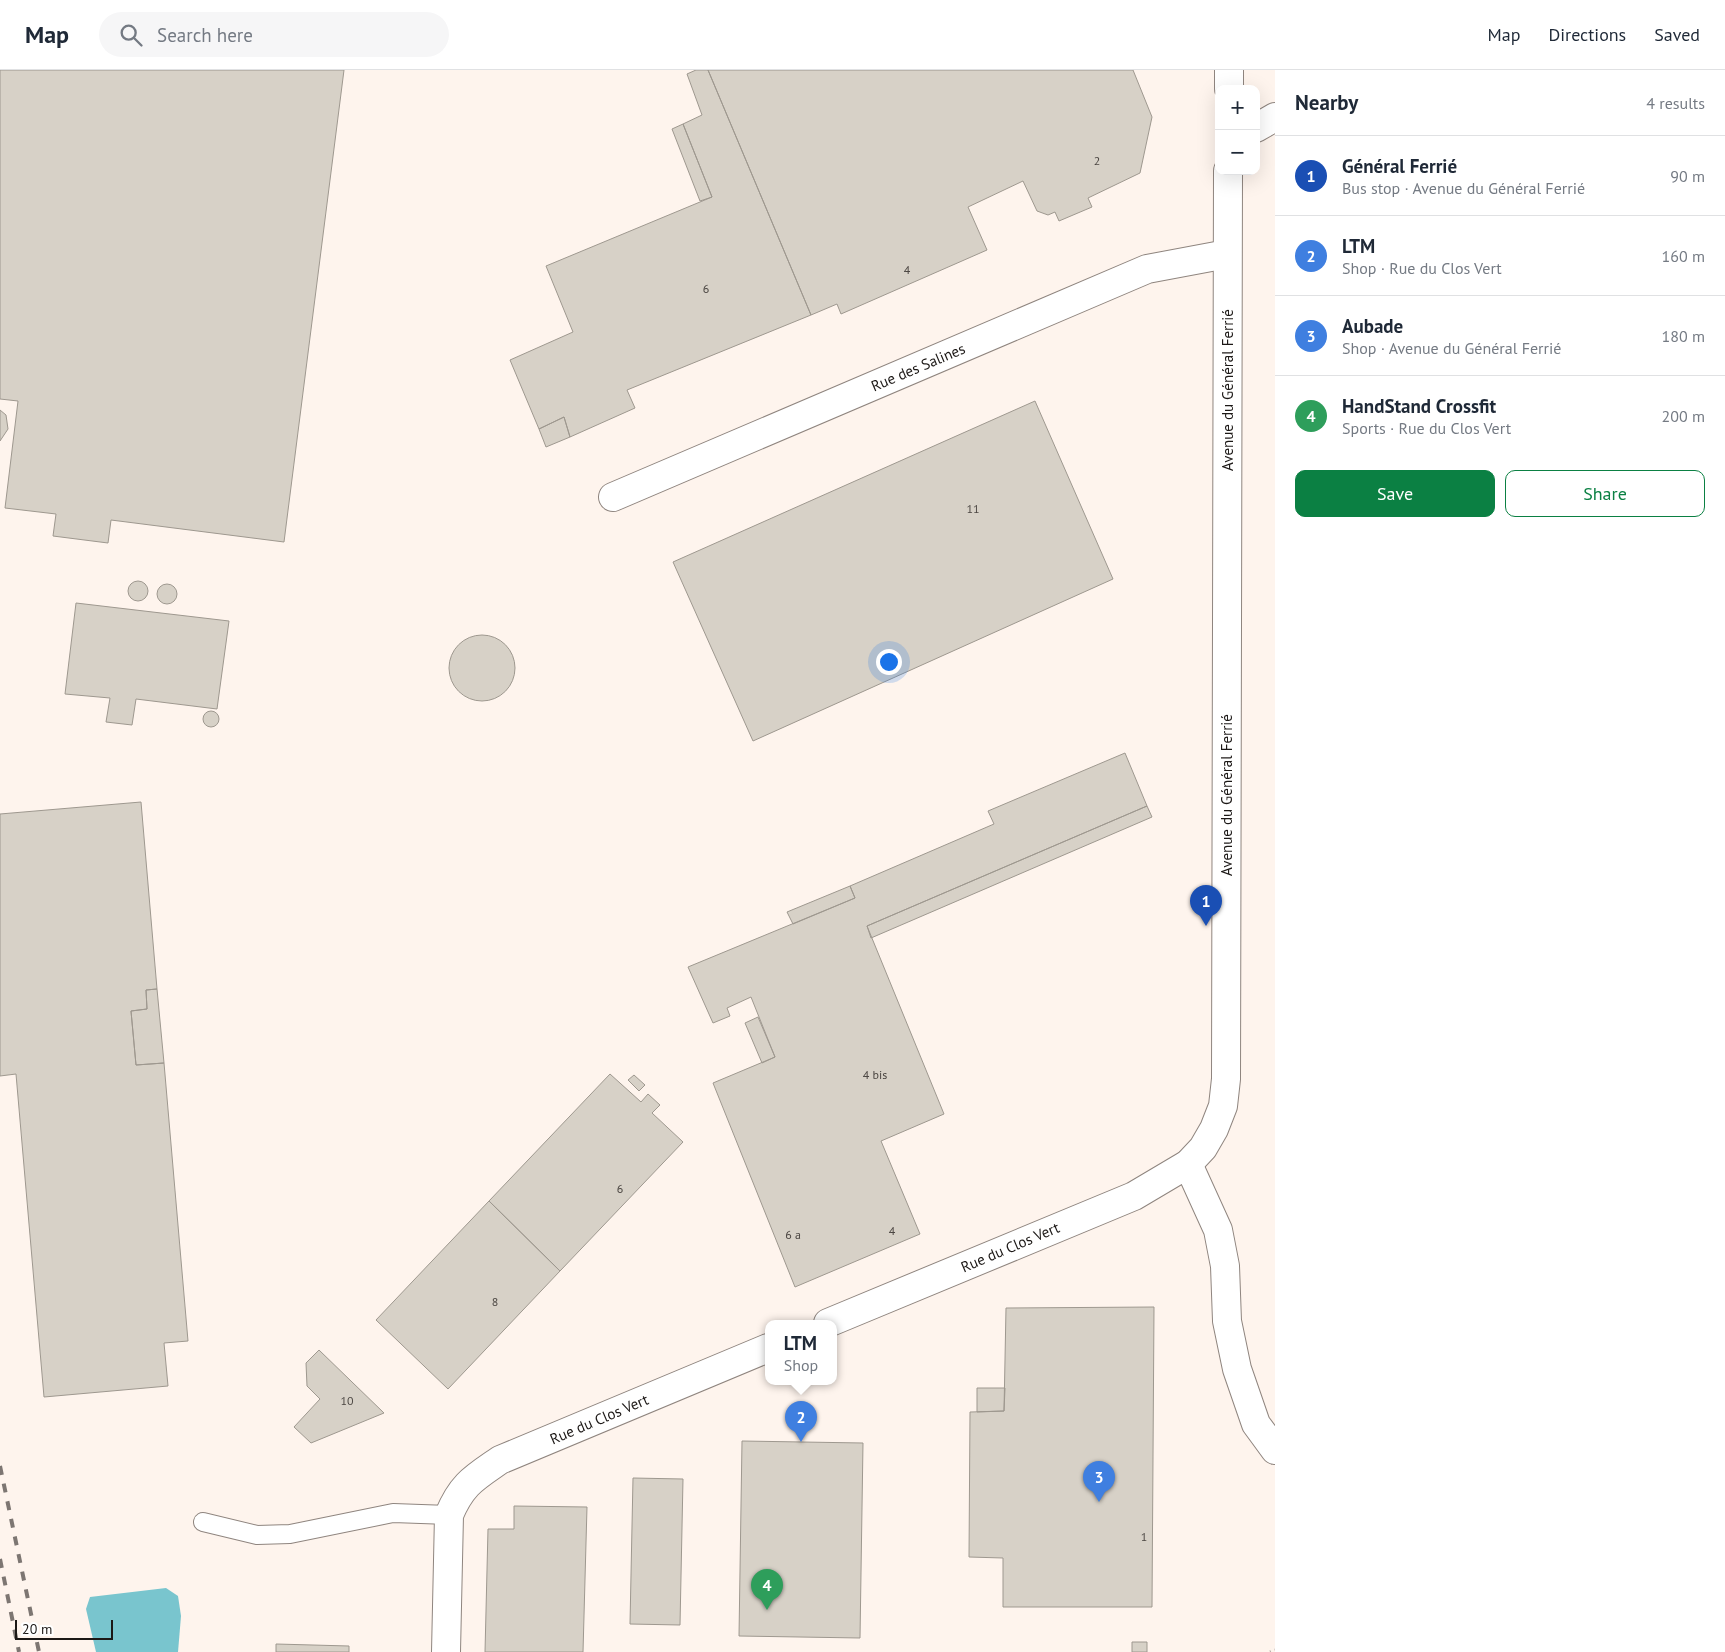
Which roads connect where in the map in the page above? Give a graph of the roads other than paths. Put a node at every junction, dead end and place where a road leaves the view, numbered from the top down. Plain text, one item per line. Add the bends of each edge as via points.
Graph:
1 (1229, 70) edge
2 (1229, 85) edge
3 (1275, 117) edge
4 (1260, 126) edge
5 (1228, 175) edge
6 (1227, 254) junction
7 (613, 497) dead end
8 (1188, 1164) junction
9 (835, 1320) edge
10 (765, 1349) edge
11 (1275, 1450) edge
12 (449, 1515) junction
13 (204, 1522) dead end
14 (446, 1652) edge

1 - 2 street
3 - 4 street
5 - 6 street, Avenue du Général Ferrié
6 - 7 street, Rue des Salines via 1147,269
6 - 8 street, Avenue du Général Ferrié via 1226,1079 1224,1106 1214,1129
8 - 9 street, Rue du Clos Vert via 1134,1196
8 - 11 street via 1218,1230 1225,1266 1227,1321 1236,1369 1256,1424
10 - 12 street, Rue du Clos Vert via 500,1460 468,1482 457,1496
12 - 13 lane via 392,1513 290,1534 256,1535
12 - 14 street, Rue du Clos Vert

